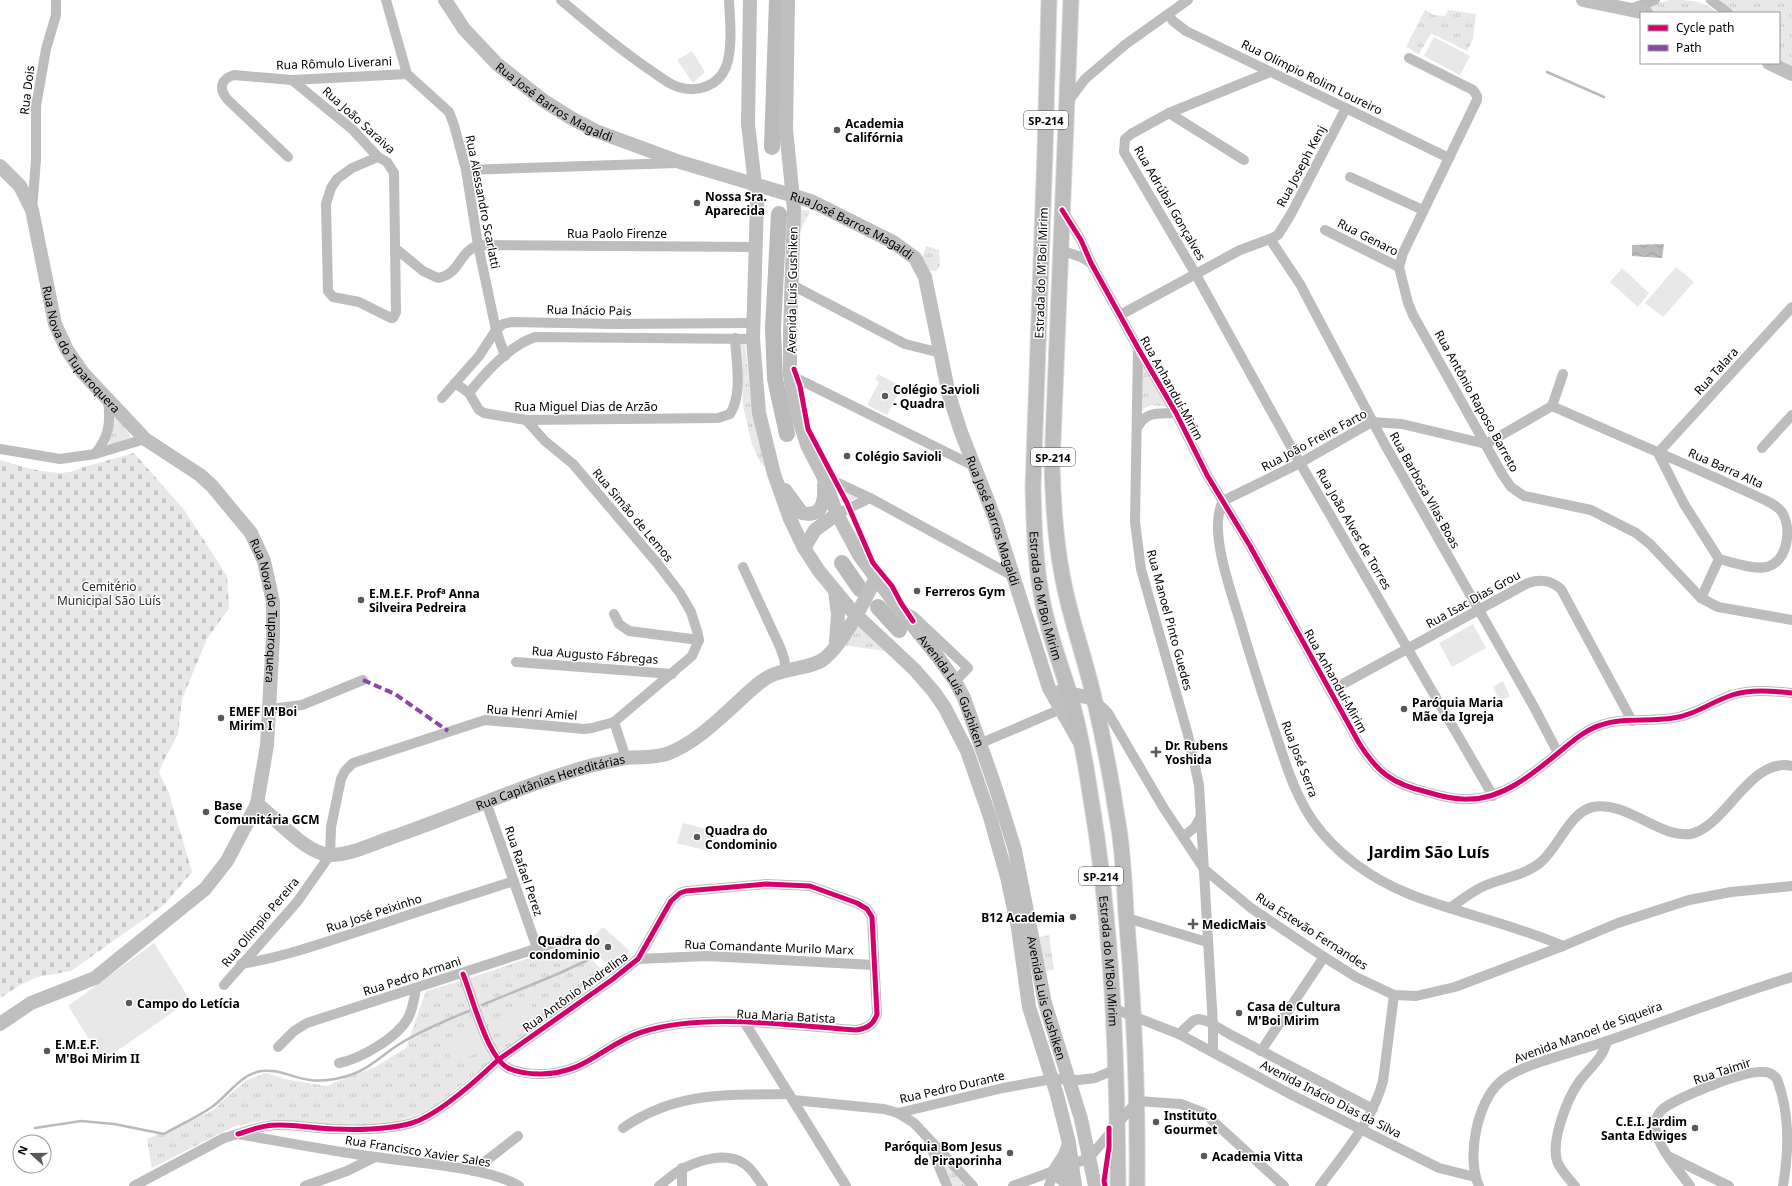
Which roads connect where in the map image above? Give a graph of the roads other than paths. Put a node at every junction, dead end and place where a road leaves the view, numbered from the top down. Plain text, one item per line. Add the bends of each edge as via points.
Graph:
1 (56, 0) edge
2 (386, 0) edge
3 (445, 0) edge
4 (561, 0) edge
5 (729, 0) edge
6 (750, 0) edge
7 (788, 0) edge
8 (1049, 0) edge
9 (1071, 0) edge
10 (1188, 0) edge
11 (1588, 0) edge
12 (1655, 0) edge
13 (1711, 0) edge
14 (1630, 9) junction
15 (1642, 12) edge
16 (1727, 12) edge
17 (1168, 14) junction
18 (1409, 58) dead end
19 (1771, 64) edge
20 (1270, 72) junction
21 (407, 74) junction
22 (1792, 74) edge
23 (292, 80) junction
24 (1066, 104) junction
25 (1346, 108) junction
26 (1169, 112) junction
27 (650, 152) junction
28 (288, 157) dead end
29 (378, 157) junction
30 (1449, 158) junction
31 (1244, 160) dead end
32 (680, 162) junction
33 (632, 165) junction
34 (0, 166) edge
35 (466, 170) junction
36 (1350, 178) dead end
37 (756, 186) junction
38 (793, 196) junction
39 (32, 210) junction
40 (1062, 210) junction
41 (1423, 210) junction
42 (1043, 220) junction
43 (1325, 230) dead end
44 (1274, 237) junction
45 (478, 245) junction
46 (756, 247) junction
47 (395, 248) junction
48 (1060, 250) junction
49 (1091, 263) junction
50 (1399, 267) junction
51 (1195, 273) junction
52 (792, 285) junction
53 (1791, 309) edge
54 (1120, 315) junction
55 (752, 323) junction
56 (496, 330) junction
57 (735, 338) junction
58 (753, 339) junction
59 (1138, 348) junction
60 (941, 353) junction
61 (505, 356) junction
62 (1562, 374) dead end
63 (790, 375) junction
64 (455, 383) junction
65 (469, 393) junction
66 (442, 398) dead end
67 (108, 401) junction
68 (1552, 406) junction
69 (1176, 413) junction
70 (1792, 415) edge
71 (526, 420) junction
72 (1372, 422) junction
73 (1137, 428) junction
74 (145, 440) junction
75 (1486, 444) junction
76 (1762, 448) dead end
77 (0, 449) edge
78 (1658, 453) junction
79 (95, 454) junction
80 (1300, 463) junction
81 (974, 466) junction
82 (774, 474) junction
83 (823, 476) junction
84 (870, 498) junction
85 (1223, 501) junction
86 (838, 514) junction
87 (804, 548) junction
88 (1718, 559) junction
89 (743, 567) dead end
90 (1015, 577) junction
91 (876, 578) junction
92 (835, 591) junction
93 (1701, 598) junction
94 (1478, 609) junction
95 (614, 614) dead end
96 (856, 614) junction
97 (1792, 620) edge
98 (699, 640) junction
99 (835, 648) junction
100 (1408, 650) junction
101 (516, 662) dead end
102 (786, 670) junction
103 (672, 674) junction
104 (363, 680) dead end
105 (1049, 688) junction
106 (1330, 691) junction
107 (1792, 693) edge
108 (1070, 694) junction
109 (1094, 699) junction
110 (270, 709) junction
111 (1061, 710) junction
112 (1632, 721) junction
113 (614, 722) junction
114 (980, 742) junction
115 (1082, 746) junction
116 (1558, 754) junction
117 (626, 758) junction
118 (1792, 766) edge
119 (1493, 796) junction
120 (486, 802) junction
121 (257, 804) junction
122 (1201, 816) junction
123 (1183, 837) junction
124 (330, 855) junction
125 (1204, 869) junction
126 (514, 881) junction
127 (1792, 886) edge
128 (1450, 908) junction
129 (1127, 918) junction
130 (560, 941) dead end
131 (1207, 942) junction
132 (1563, 946) junction
133 (537, 948) junction
134 (1324, 957) junction
135 (638, 959) junction
136 (241, 964) junction
137 (874, 965) junction
138 (463, 974) junction
139 (1792, 977) edge
140 (224, 985) dead end
141 (416, 988) junction
142 (1394, 996) junction
143 (1112, 1008) junction
144 (1133, 1016) junction
145 (745, 1023) junction
146 (0, 1024) edge
147 (1213, 1026) junction
148 (1179, 1034) junction
149 (1607, 1041) junction
150 (278, 1047) dead end
151 (1261, 1051) junction
152 (1213, 1052) junction
153 (498, 1060) junction
154 (339, 1063) dead end
155 (1114, 1070) junction
156 (1052, 1079) junction
157 (1070, 1080) junction
158 (791, 1097) junction
159 (1138, 1101) junction
160 (1373, 1109) junction
161 (898, 1113) junction
162 (1117, 1126) junction
163 (623, 1128) dead end
164 (1362, 1129) junction
165 (238, 1134) junction
166 (518, 1136) dead end
167 (927, 1136) junction
168 (1069, 1143) junction
169 (1670, 1156) junction
170 (375, 1157) junction
171 (1089, 1158) junction
172 (1072, 1165) junction
173 (682, 1168) junction
174 (473, 1171) junction
175 (1054, 1172) junction
176 (1477, 1183) edge
177 (320, 1184) edge
178 (134, 1186) edge
179 (305, 1186) edge
180 (519, 1186) edge
181 (659, 1186) edge
182 (682, 1186) edge
183 (763, 1186) edge
184 (846, 1186) edge
185 (947, 1186) edge
186 (973, 1186) edge
187 (1013, 1186) edge
188 (1049, 1186) edge
189 (1071, 1186) edge
190 (1075, 1186) edge
191 (1095, 1186) edge
192 (1118, 1186) edge
193 (1137, 1186) edge
194 (1284, 1186) edge
195 (1320, 1186) edge
196 (1575, 1186) edge
197 (1690, 1186) edge
198 (1729, 1186) edge
199 (1783, 1186) edge

1 - 39 street, Rua Dois via 56,15 46,49 36,106 36,160
2 - 21 street
3 - 27 main road, Rua José Barros Magaldi via 464,29 497,64 544,101 596,131
4 - 5 street via 617,46 665,80 677,87 690,89 714,84 727,66
6 - 37 main road, Avenida Luis Gushiken via 748,124
7 - 38 main road, Avenida Luis Gushiken via 786,129
8 - 42 main road, Estrada do M'Boi Mirim / SP-214
9 - 24 main road, Estrada do M'Boi Mirim / SP-214
10 - 17 street
11 - 14 main road
12 - 14 street
13 - 16 street
14 - 15 main road
17 - 20 street, Rua Olímpio Rolim Loureiro via 1186,31
17 - 24 street via 1126,44 1085,79
18 - 30 street, Rua Antônio Raposo Barreto via 1473,90 1477,96
19 - 22 main road
20 - 25 street, Rua Olímpio Rolim Loureiro
20 - 26 street, Rua Adrúbal Gonçalves
21 - 23 street, Rua Rômulo Liverani
21 - 35 street, Rua Alessandro Scarlatti via 449,112
23 - 28 street, Rua Rômulo Liverani via 234,75 223,81 221,87 227,99
23 - 29 street, Rua João Saraiva via 335,114
24 - 40 main road, Estrada do M'Boi Mirim / SP-214
25 - 30 street, Rua Olímpio Rolim Loureiro
25 - 44 street, Rua Joseph Kenj via 1291,214
26 - 31 street
26 - 51 street, Rua Adrúbal Gonçalves via 1125,139 1124,152
27 - 32 main road, Rua José Barros Magaldi
27 - 33 street via 647,157
29 - 47 street, Rua João Saraiva via 387,162 394,173
29 - 47 street, Rua João Saraiva via 352,168 337,178 331,188 326,204 329,294 338,299 359,302 393,318 396,312
30 - 41 street, Rua Antônio Raposo Barreto
32 - 33 street
32 - 37 main road, Rua José Barros Magaldi
33 - 35 street
34 - 39 main road, Rua Nova do Tuparoquera via 20,186
35 - 45 street, Rua Alessandro Scarlatti
36 - 41 street
37 - 38 main road, Rua José Barros Magaldi
37 - 46 main road, Avenida Luis Gushiken
38 - 52 main road, Avenida Luis Gushiken
38 - 60 main road, Rua José Barros Magaldi via 811,201 872,231 915,258 926,277
39 - 67 main road, Rua Nova do Tuparoquera via 55,324 83,373
40 - 48 main road, Estrada do M'Boi Mirim / SP-214
40 - 49 street, Rua Anhanduí-Mirim
41 - 50 street, Rua Antônio Raposo Barreto
42 - 48 main road via 1050,244
42 - 108 main road, Estrada do M'Boi Mirim / SP-214 via 1033,472 1034,530 1042,602
43 - 50 street, Rua Genaro
44 - 51 street via 1240,250
44 - 72 street, Rua Barbosa Vilas Boas
45 - 46 street, Rua Paolo Firenze
45 - 47 street via 466,252 451,273 438,278 423,270
45 - 56 street, Rua Alessandro Scarlatti
46 - 55 main road, Avenida Luis Gushiken
48 - 49 street
48 - 109 main road, Estrada do M'Boi Mirim / SP-214 via 1052,465 1055,530 1070,610
49 - 54 street, Rua Anhanduí-Mirim
50 - 75 street, Rua Antônio Raposo Barreto via 1404,292 1413,315
51 - 54 street
51 - 80 street, Rua João Alves de Torres
52 - 60 street via 905,344
52 - 63 main road, Avenida Luis Gushiken
53 - 78 street, Rua Talara
54 - 59 street, Rua Anhanduí-Mirim
55 - 56 street, Rua Inácio Pais via 511,322
55 - 58 main road, Avenida Luis Gushiken
56 - 61 street, Rua Alessandro Scarlatti
56 - 64 street via 479,356
57 - 58 street
57 - 61 street via 623,339 546,336 526,340
57 - 71 street, Rua Miguel Dias de Arzão via 737,387 730,414 713,418
58 - 82 main road, Avenida Luis Gushiken via 759,413
59 - 69 street, Rua Anhanduí-Mirim
59 - 73 street, Rua Manoel Pinto Guedes
60 - 81 main road, Rua José Barros Magaldi via 950,395
61 - 65 street
62 - 68 street
63 - 81 street
63 - 83 main road, Avenida Luis Gushiken via 799,424
64 - 65 street, Rua Miguel Dias de Arzão
64 - 66 street
65 - 71 street, Rua Miguel Dias de Arzão via 475,405 484,414
67 - 74 main road, Rua Nova do Tuparoquera
67 - 79 street via 109,428 106,438
68 - 75 street
68 - 78 street, Rua Barra Alta
69 - 73 street via 1149,414
69 - 85 street, Rua Anhanduí-Mirim
70 - 76 street
71 - 98 street, Rua Simão de Lemos via 544,442 573,464 680,593 691,612
72 - 75 street, Rua João Freire Farto via 1402,424
72 - 80 street, Rua João Freire Farto
72 - 94 street, Rua Barbosa Vilas Boas
73 - 122 street, Rua Manoel Pinto Guedes via 1137,550 1188,735 1199,785
74 - 79 street
74 - 110 main road, Rua Nova do Tuparoquera via 200,475 251,533 264,561 273,602
75 - 93 street, Rua Antônio Raposo Barreto via 1502,474 1516,491 1541,500 1591,510 1636,533 1650,544
77 - 79 street via 60,460
78 - 88 street via 1684,504
78 - 88 street, Rua Barra Alta via 1767,501 1782,512 1787,539 1782,556 1774,564 1758,567
80 - 85 street, Rua João Freire Farto
80 - 100 street, Rua João Alves de Torres
81 - 90 main road, Rua José Barros Magaldi
82 - 83 main road via 804,514 817,512 822,505 825,498
82 - 87 main road, Avenida Luis Gushiken via 790,519
83 - 84 street
83 - 86 main road, Avenida Luis Gushiken
84 - 86 street
84 - 90 street
85 - 106 street, Rua Anhanduí-Mirim
85 - 128 street, Rua José Serra via 1218,517 1220,555 1283,758 1313,822 1359,867 1409,894
86 - 87 main road via 815,530
86 - 91 main road, Avenida Luis Gushiken via 859,555
87 - 92 main road, Avenida Luis Gushiken
88 - 93 street
89 - 102 street via 780,647
90 - 105 main road, Rua José Barros Magaldi
91 - 96 main road, Rua Capitânias Hereditárias
91 - 114 main road, Avenida Luis Gushiken via 955,681
92 - 96 main road, Avenida Luis Gushiken
92 - 99 main road via 838,626
93 - 97 street, Rua Antônio Raposo Barreto via 1718,607
94 - 100 street, Rua Isac Dias Grou
94 - 112 street, Rua Isac Dias Grou via 1538,580 1554,584 1561,589
94 - 116 street, Rua Barbosa Vilas Boas
95 - 98 street via 628,631
96 - 99 main road, Rua Capitânias Hereditárias
96 - 156 main road, Avenida Luis Gushiken via 914,669 934,692 967,751 1007,877 1018,928 1029,1007
98 - 103 street via 692,656
99 - 102 main road, Rua Capitânias Hereditárias via 820,662
100 - 106 street, Rua Isac Dias Grou
100 - 119 street, Rua João Alves de Torres
101 - 103 street, Rua Augusto Fábregas
102 - 117 main road, Rua Capitânias Hereditárias via 756,685 681,748 653,757
103 - 113 street
104 - 110 street via 302,705
105 - 108 main road
105 - 111 main road, Rua José Barros Magaldi
106 - 119 street, Rua Anhanduí-Mirim via 1370,760 1389,778 1416,790 1446,797 1469,800
107 - 112 street, Rua Anhanduí-Mirim via 1752,691 1733,694 1685,716
108 - 109 main road
108 - 115 main road, Estrada do M'Boi Mirim / SP-214
109 - 123 street, Rua Estevão Fernandes via 1108,713
109 - 129 main road, Estrada do M'Boi Mirim / SP-214 via 1118,818
110 - 121 main road, Rua Nova do Tuparoquera
111 - 114 street
111 - 115 main road, Rua José Barros Magaldi
112 - 116 street, Rua Anhanduí-Mirim via 1600,725 1576,739
113 - 117 street
113 - 124 street, Rua Henri Amiel via 584,729 485,720 353,763 340,779 330,827
114 - 157 main road, Avenida Luis Gushiken via 1015,850 1045,1003
115 - 143 main road, Estrada do M'Boi Mirim / SP-214 via 1098,851 1108,940
116 - 119 street, Rua Anhanduí-Mirim via 1531,775
117 - 120 main road, Rua Capitânias Hereditárias via 594,765
118 - 128 street via 1784,764 1762,771 1714,820 1690,835 1676,834 1621,809 1607,806 1591,807 1570,823 1555,846 1536,866 1483,886
120 - 124 main road, Rua Capitânias Hereditárias via 346,853
120 - 126 street, Rua Rafael Perez
121 - 124 main road via 306,845
121 - 146 main road, Rua Nova do Tuparoquera via 227,861 205,889 95,978 31,1004
122 - 123 street via 1195,827
122 - 125 street, Rua Manoel Pinto Guedes
123 - 125 street, Rua Estevão Fernandes
124 - 136 street, Rua Olímpio Pereira via 297,902
125 - 131 street, Rua Manoel Pinto Guedes
125 - 134 street, Rua Estevão Fernandes via 1251,908
126 - 133 street, Rua Rafael Perez
126 - 136 street, Rua José Peixinho via 346,936 268,959
127 - 132 street, Rua Estevão Fernandes via 1731,892 1689,900 1618,923
128 - 132 street, Rua José Serra via 1533,933
129 - 131 street
129 - 144 main road, Estrada do M'Boi Mirim / SP-214
130 - 133 street, Rua Pedro Armani
131 - 147 street, Rua Manoel Pinto Guedes
132 - 142 street, Rua Estevão Fernandes via 1455,987 1416,996
133 - 138 street, Rua Pedro Armani
134 - 142 street, Rua Estevão Fernandes
134 - 151 street
135 - 137 street, Rua Comandante Murilo Marx via 707,956
135 - 137 street, Rua Antônio Andrelina via 676,896 686,891 766,884 810,886 867,909 872,917
135 - 153 street, Rua Antônio Andrelina
136 - 140 street, Rua Olímpio Pereira
137 - 145 street, Rua Maria Batista via 877,1014 876,1019 868,1027 856,1030
138 - 141 street, Rua Pedro Armani
138 - 153 street via 482,1026
139 - 149 street, Avenida Manoel de Siqueira via 1684,1012
141 - 150 street, Rua Pedro Armani via 307,1023 294,1030
141 - 154 street via 413,1005 405,1024 373,1049
142 - 160 street via 1383,1081
143 - 144 street, Avenida Inácio Dias da Silva
143 - 155 main road, Estrada do M'Boi Mirim / SP-214
144 - 148 street, Avenida Inácio Dias da Silva
144 - 159 main road, Estrada do M'Boi Mirim / SP-214
145 - 153 street, Rua Maria Batista via 688,1024 643,1032 626,1038 580,1066 556,1074 522,1072 506,1067
145 - 158 street
147 - 148 street, Avenida Inácio Dias da Silva via 1198,1019
147 - 151 street, Avenida Inácio Dias da Silva
147 - 152 street, Rua Manoel Pinto Guedes
148 - 152 street, Avenida Inácio Dias da Silva
149 - 176 street, Avenida Manoel de Siqueira via 1536,1064 1500,1081 1482,1106 1474,1146
149 - 196 street via 1604,1052 1573,1092 1558,1136 1557,1159 1560,1168
151 - 160 street, Avenida Inácio Dias da Silva
152 - 164 street, Avenida Inácio Dias da Silva
153 - 165 street, Rua Antônio Andrelina via 446,1103 413,1123 369,1129 334,1130 268,1125
155 - 157 street, Rua Pedro Durante via 1095,1078
155 - 162 main road, Estrada do M'Boi Mirim / SP-214
156 - 157 street, Rua Pedro Durante
156 - 161 street, Rua Pedro Durante
156 - 168 main road, Avenida Luis Gushiken
157 - 171 main road, Avenida Luis Gushiken
158 - 161 street, Rua Pedro Durante
158 - 163 street, Rua Pedro Durante via 731,1095 677,1101 659,1107
158 - 184 street
159 - 162 street
159 - 193 main road, Estrada do M'Boi Mirim / SP-214
159 - 194 street via 1181,1104 1204,1113
160 - 164 street
161 - 167 street via 914,1123
162 - 171 street
162 - 192 main road, Estrada do M'Boi Mirim / SP-214
164 - 176 street, Avenida Inácio Dias da Silva via 1438,1168
164 - 195 street
165 - 170 street, Rua Francisco Xavier Sales
165 - 178 street, Rua Francisco Xavier Sales via 224,1138
166 - 174 street
167 - 185 street
167 - 186 street
168 - 172 main road, Avenida Luis Gushiken
168 - 175 main road
169 - 197 street
169 - 198 street
169 - 199 street, Rua Taimir via 1659,1143 1655,1129 1658,1115 1664,1109 1704,1089 1740,1076 1755,1072 1770,1074 1779,1084 1787,1124 1787,1161
170 - 174 street, Rua Francisco Xavier Sales
170 - 177 street
171 - 172 street
171 - 191 main road, Avenida Luis Gushiken
172 - 175 street
172 - 190 main road, Avenida Luis Gushiken
173 - 181 street
173 - 182 street
173 - 183 street via 705,1160 734,1159 750,1168
174 - 180 street, Rua Francisco Xavier Sales via 504,1178
175 - 187 street
175 - 188 street
175 - 189 main road
177 - 179 street

